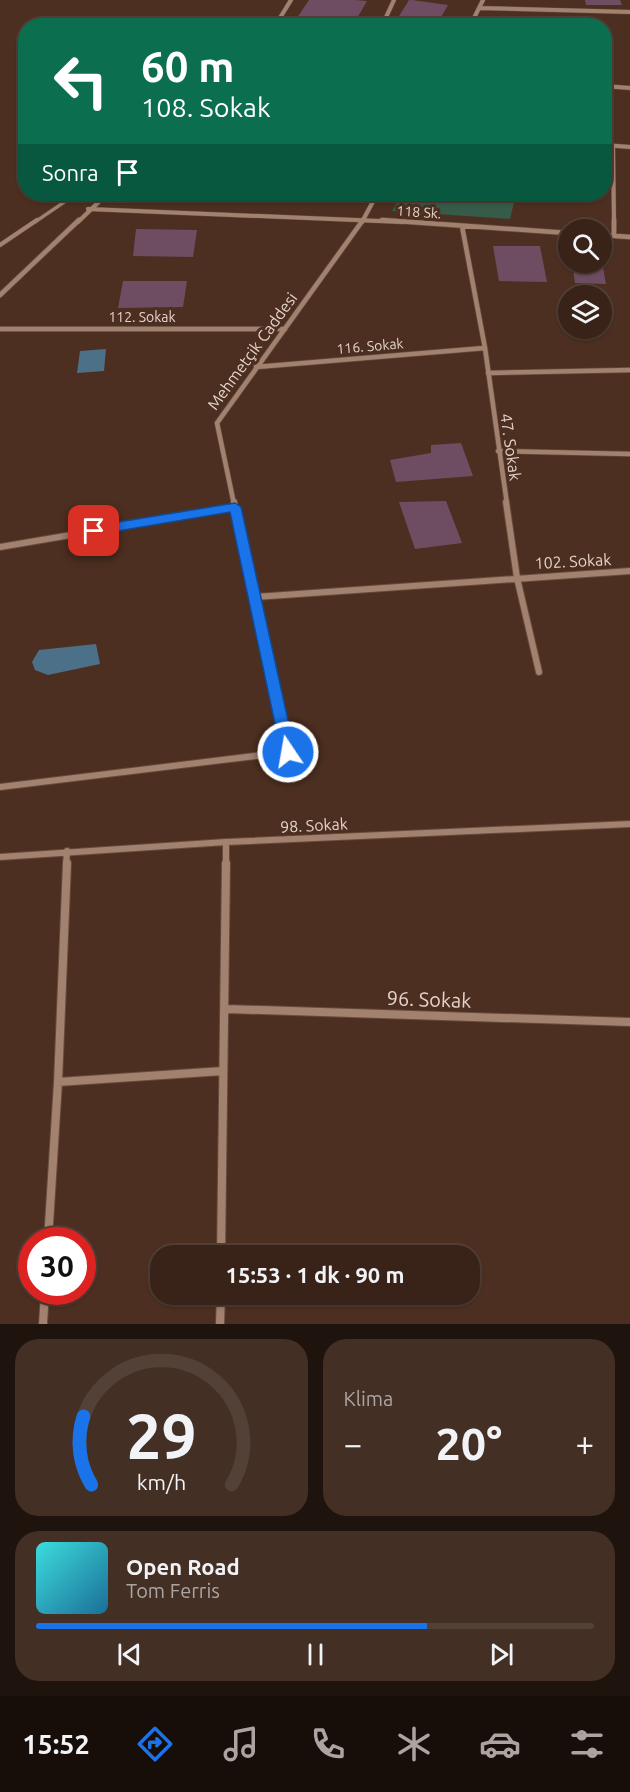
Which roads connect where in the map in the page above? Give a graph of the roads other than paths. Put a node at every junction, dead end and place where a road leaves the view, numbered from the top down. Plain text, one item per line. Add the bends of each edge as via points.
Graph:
1 (291, 0) edge
2 (394, 0) edge
3 (483, 0) edge
4 (479, 8) junction
5 (630, 12) edge
6 (280, 18) edge
7 (386, 18) edge
8 (474, 18) edge
9 (612, 87) edge
10 (630, 88) edge
11 (613, 145) joint
12 (630, 147) edge
13 (66, 201) edge
14 (98, 201) edge
15 (373, 201) edge
16 (88, 209) junction
17 (364, 219) junction
18 (462, 225) junction
19 (558, 232) edge
20 (614, 236) joint
21 (630, 237) edge
22 (0, 245) edge
23 (0, 295) edge
24 (0, 329) edge
25 (285, 329) junction
26 (485, 348) junction
27 (256, 367) junction
28 (630, 370) edge
29 (488, 373) junction
30 (498, 451) junction
31 (630, 454) edge
32 (235, 507) junction
33 (0, 547) edge
34 (630, 572) edge
35 (517, 578) junction
36 (255, 597) junction
37 (539, 672) dead end
38 (0, 788) edge
39 (630, 824) edge
40 (226, 842) junction
41 (67, 851) junction
42 (0, 857) edge
43 (227, 1009) junction
44 (630, 1022) edge
45 (223, 1071) junction
46 (58, 1082) junction
47 (49, 1227) edge
48 (221, 1245) edge
49 (44, 1305) edge
50 (221, 1305) edge
51 (43, 1324) edge
52 (220, 1324) edge

1 - 6 street
2 - 7 street
3 - 4 street
4 - 5 street
4 - 8 street
9 - 10 street
11 - 12 street
11 - 20 street
13 - 22 lane
14 - 16 street
15 - 17 street, Mehmetçik Caddesi
16 - 17 street, 118 Sk.
16 - 23 street
17 - 18 street, 118 Sk.
17 - 25 street, Mehmetçik Caddesi
18 - 19 street, 118 Sk.
18 - 26 street, 47. Sokak
20 - 21 street
24 - 25 street, 112. Sokak
25 - 27 street, Mehmetçik Caddesi
26 - 27 street, 116. Sokak
26 - 29 street, 47. Sokak
27 - 32 street, Mehmetçik Caddesi via 217,423
28 - 29 street
29 - 30 street, 47. Sokak
30 - 31 street
30 - 35 street, 47. Sokak
32 - 33 street
32 - 36 street, Mehmetçik Caddesi
34 - 35 street, 102. Sokak
35 - 36 street, 102. Sokak
35 - 37 street, 47. Sokak
36 - 38 street, Mehmetçik Caddesi via 288,752
39 - 40 street, 98. Sokak
40 - 41 street, 98. Sokak
40 - 43 street
41 - 42 street, 98. Sokak
41 - 46 street
43 - 44 street, 96. Sokak
43 - 45 street
45 - 46 street
45 - 48 street
46 - 47 street
49 - 51 street
50 - 52 street

